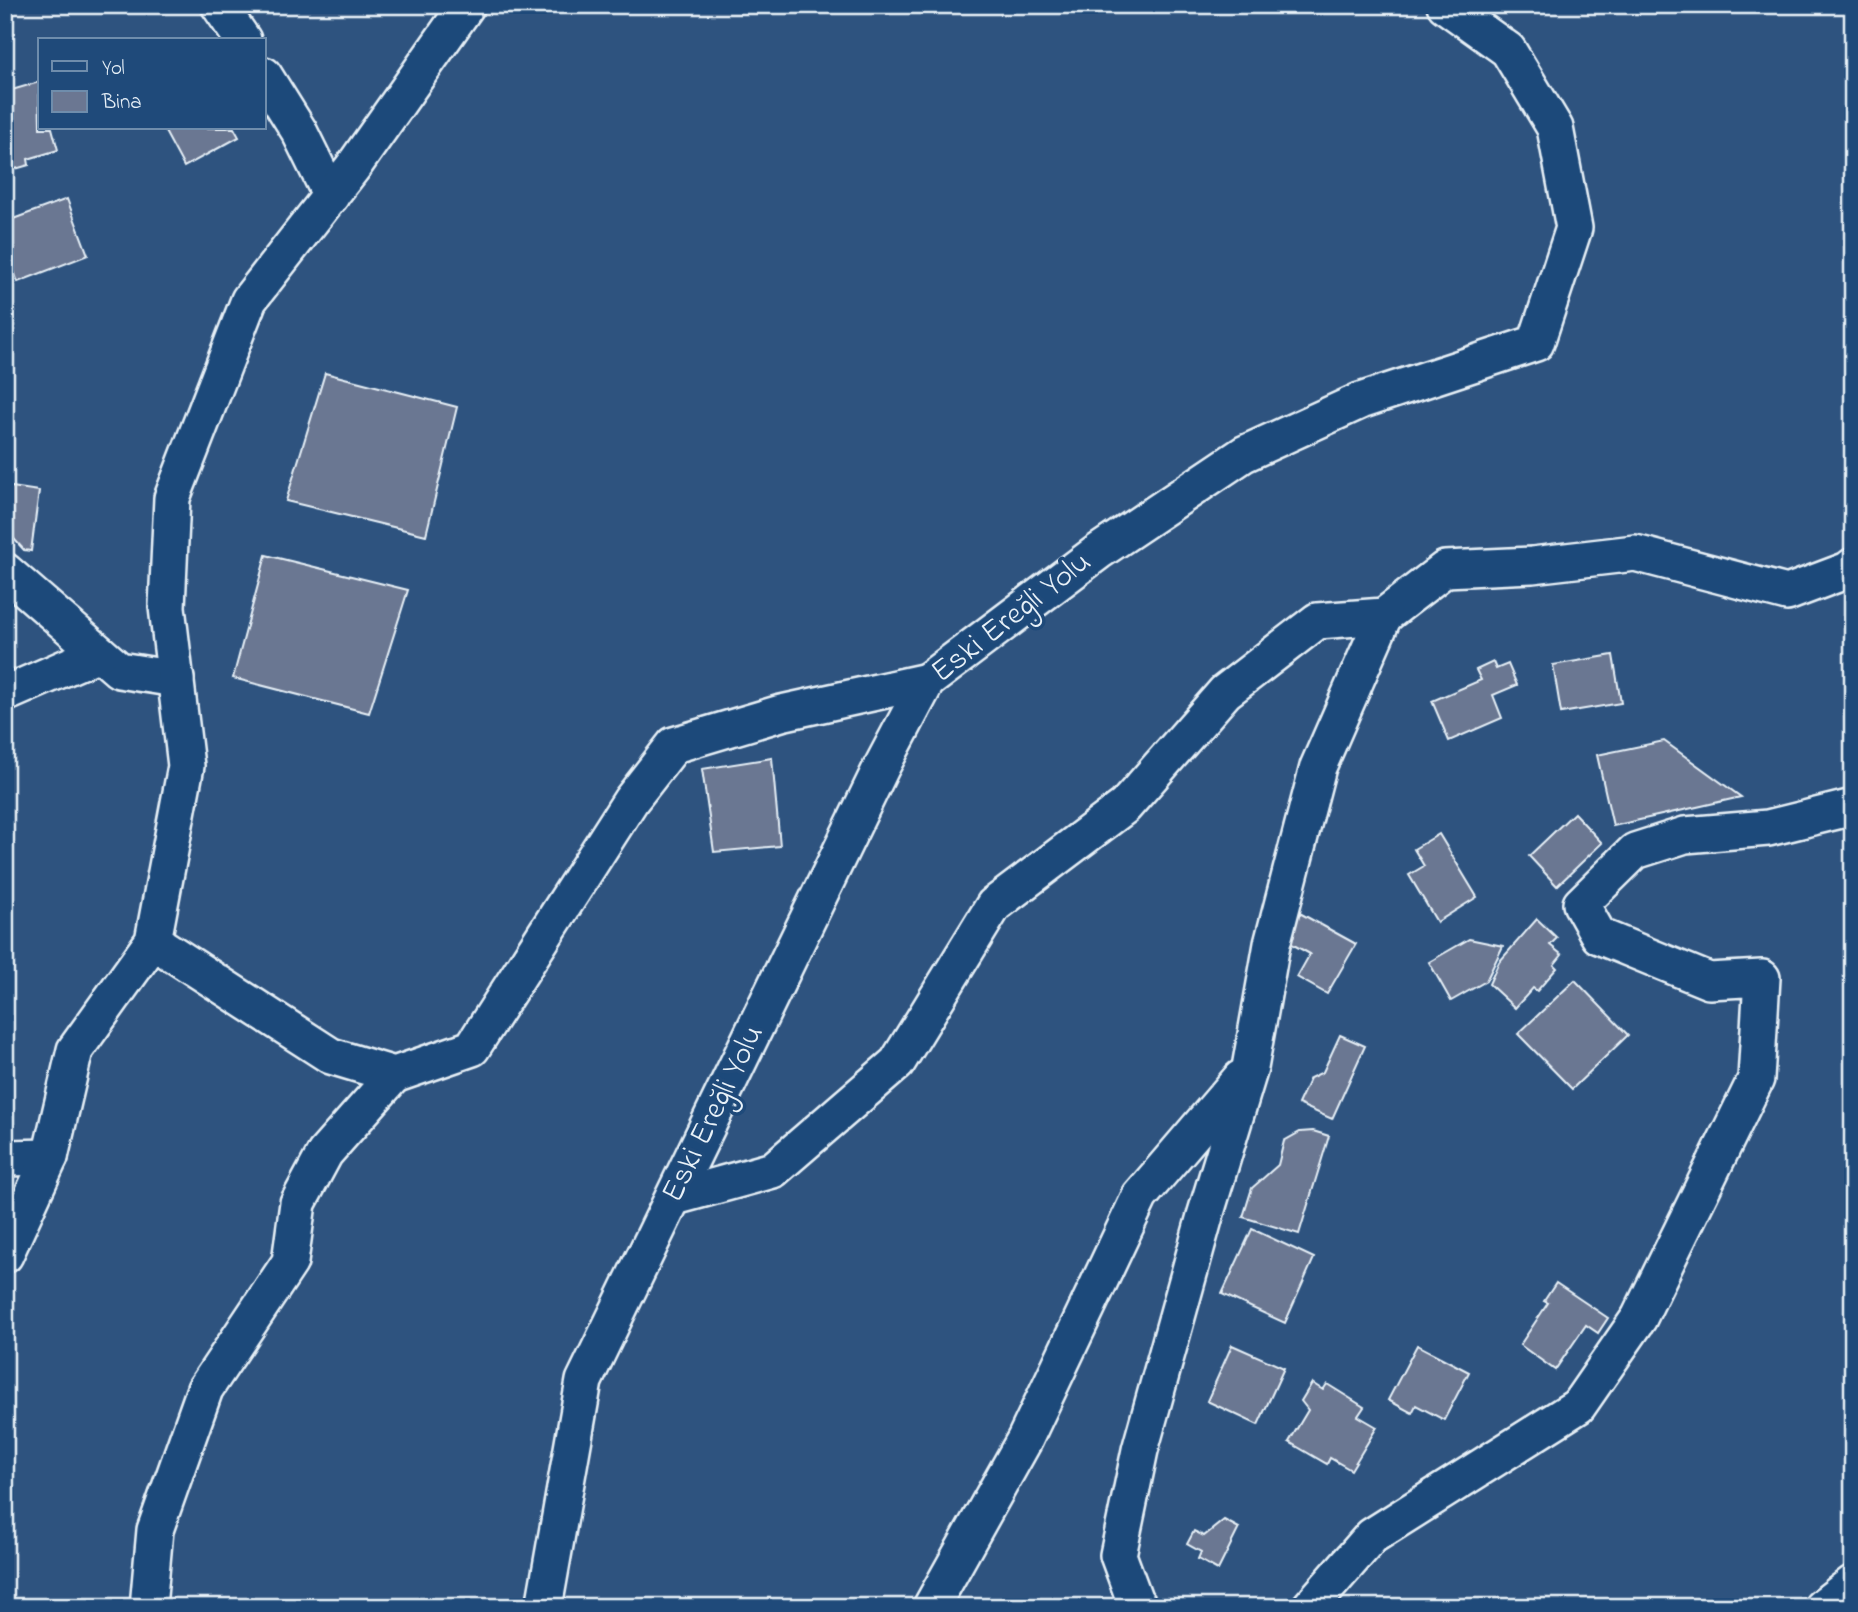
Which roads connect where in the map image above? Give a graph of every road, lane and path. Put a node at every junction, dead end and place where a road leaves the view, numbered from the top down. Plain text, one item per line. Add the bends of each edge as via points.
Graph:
1 (219, 5) edge
2 (467, 5) edge
3 (1445, 5) edge
4 (242, 38) edge
5 (266, 78) edge
6 (331, 196) junction
7 (1853, 566) edge
8 (5, 571) edge
9 (1384, 616) junction
10 (99, 653) junction
11 (176, 679) junction
12 (927, 681) junction
13 (5, 694) edge
14 (1853, 807) edge
15 (153, 942) junction
16 (1250, 1068) junction
17 (394, 1075) junction
18 (50, 1157) junction
19 (5, 1158) edge
20 (674, 1197) junction
21 (5, 1255) edge
22 (1853, 1583) edge
23 (148, 1607) edge
24 (544, 1607) edge
25 (931, 1607) edge
26 (1140, 1607) edge
27 (1310, 1607) edge
28 (1822, 1607) edge

1 - 4 street
2 - 6 street
3 - 12 street, Eski Ereğli Yolu via 1507,50 1555,128 1574,228 1536,343 1360,401 1244,454 1098,552
5 - 6 street
6 - 11 street via 249,300 172,498 167,607
7 - 9 street via 1787,593 1636,553 1445,569
8 - 10 street
9 - 16 street via 1318,767 1272,944
9 - 20 street via 1317,621 1225,692 1125,806 994,905 897,1063 773,1170
10 - 11 street via 118,670
10 - 13 street
11 - 15 street via 186,765
12 - 17 street via 781,713 674,745 631,800 472,1048
12 - 20 street, Eski Ereğli Yolu
14 - 27 street via 1768,828 1685,835 1635,851 1581,904 1599,936 1709,981 1762,978 1756,1079 1639,1318 1578,1405 1372,1536
15 - 17 street via 331,1056
15 - 18 street via 75,1050
16 - 25 street via 1140,1196 1026,1439
16 - 26 street via 1140,1450 1120,1542 1118,1555
17 - 23 street via 325,1153 298,1203 290,1262 205,1389 155,1530
18 - 19 street
18 - 21 street
20 - 24 street, Eski Ereğli Yolu via 584,1381
22 - 28 street

